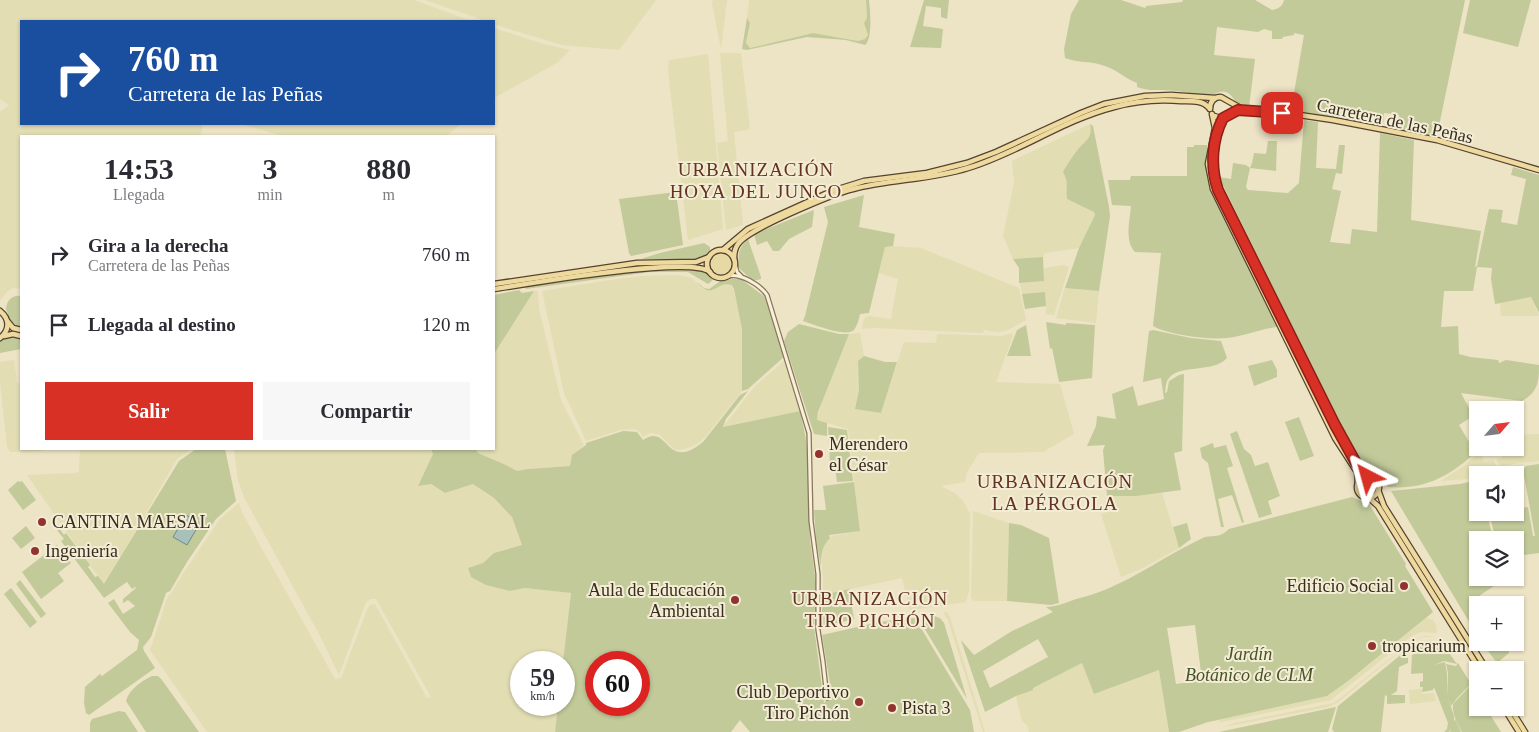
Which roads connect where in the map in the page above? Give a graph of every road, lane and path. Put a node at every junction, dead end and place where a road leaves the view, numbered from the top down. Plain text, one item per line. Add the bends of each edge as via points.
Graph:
1 (1215, 98) junction
2 (1229, 101) junction
3 (1210, 108) junction
4 (1244, 110) junction
5 (1212, 114) junction
6 (1223, 120) junction
7 (1539, 170) edge
8 (723, 250) junction
9 (709, 257) junction
10 (734, 261) junction
11 (710, 272) junction
12 (728, 276) junction
13 (741, 276) junction
14 (495, 284) edge
15 (495, 289) edge
16 (0, 311) edge
17 (7, 320) junction
18 (20, 330) edge
19 (20, 336) edge
20 (0, 338) edge
21 (1368, 477) junction
22 (1358, 483) junction
23 (1378, 490) junction
24 (1369, 498) junction
25 (1474, 661) edge
26 (1480, 661) edge
27 (827, 698) dead end
28 (1509, 716) edge
29 (1515, 716) edge
30 (1519, 732) edge
31 (1526, 732) edge

1 - 2 main road
1 - 3 main road
1 - 8 main road via 1160,95 1104,104 967,164 864,181 832,191 748,229
2 - 4 main road
2 - 6 main road via 1231,109
3 - 5 main road
3 - 10 main road via 1203,102 1185,101 1126,104 1102,110 968,168 927,178 851,189 751,232 736,246
4 - 6 main road via 1238,110
4 - 7 main road, Carretera de las Peñas via 1365,125 1437,140
5 - 6 main road
5 - 22 main road via 1215,128 1208,164 1213,190 1335,438 1356,470
6 - 21 main road via 1214,146 1214,178 1218,190 1342,438
8 - 9 main road
8 - 10 main road via 730,253
9 - 11 main road
9 - 14 main road via 696,262 637,263
10 - 12 main road via 734,270
10 - 13 street
11 - 12 main road via 718,278
11 - 15 main road via 697,267 638,268
12 - 13 street
13 - 27 street via 769,298 809,433 810,521 818,574 818,630
16 - 17 main road
17 - 18 main road
17 - 20 main road via 6,332
19 - 20 main road via 8,334
21 - 22 main road
21 - 23 main road via 1377,481
22 - 24 main road via 1360,495
23 - 24 main road
23 - 26 main road via 1384,506
24 - 25 main road via 1378,506
28 - 30 main road
29 - 31 main road

